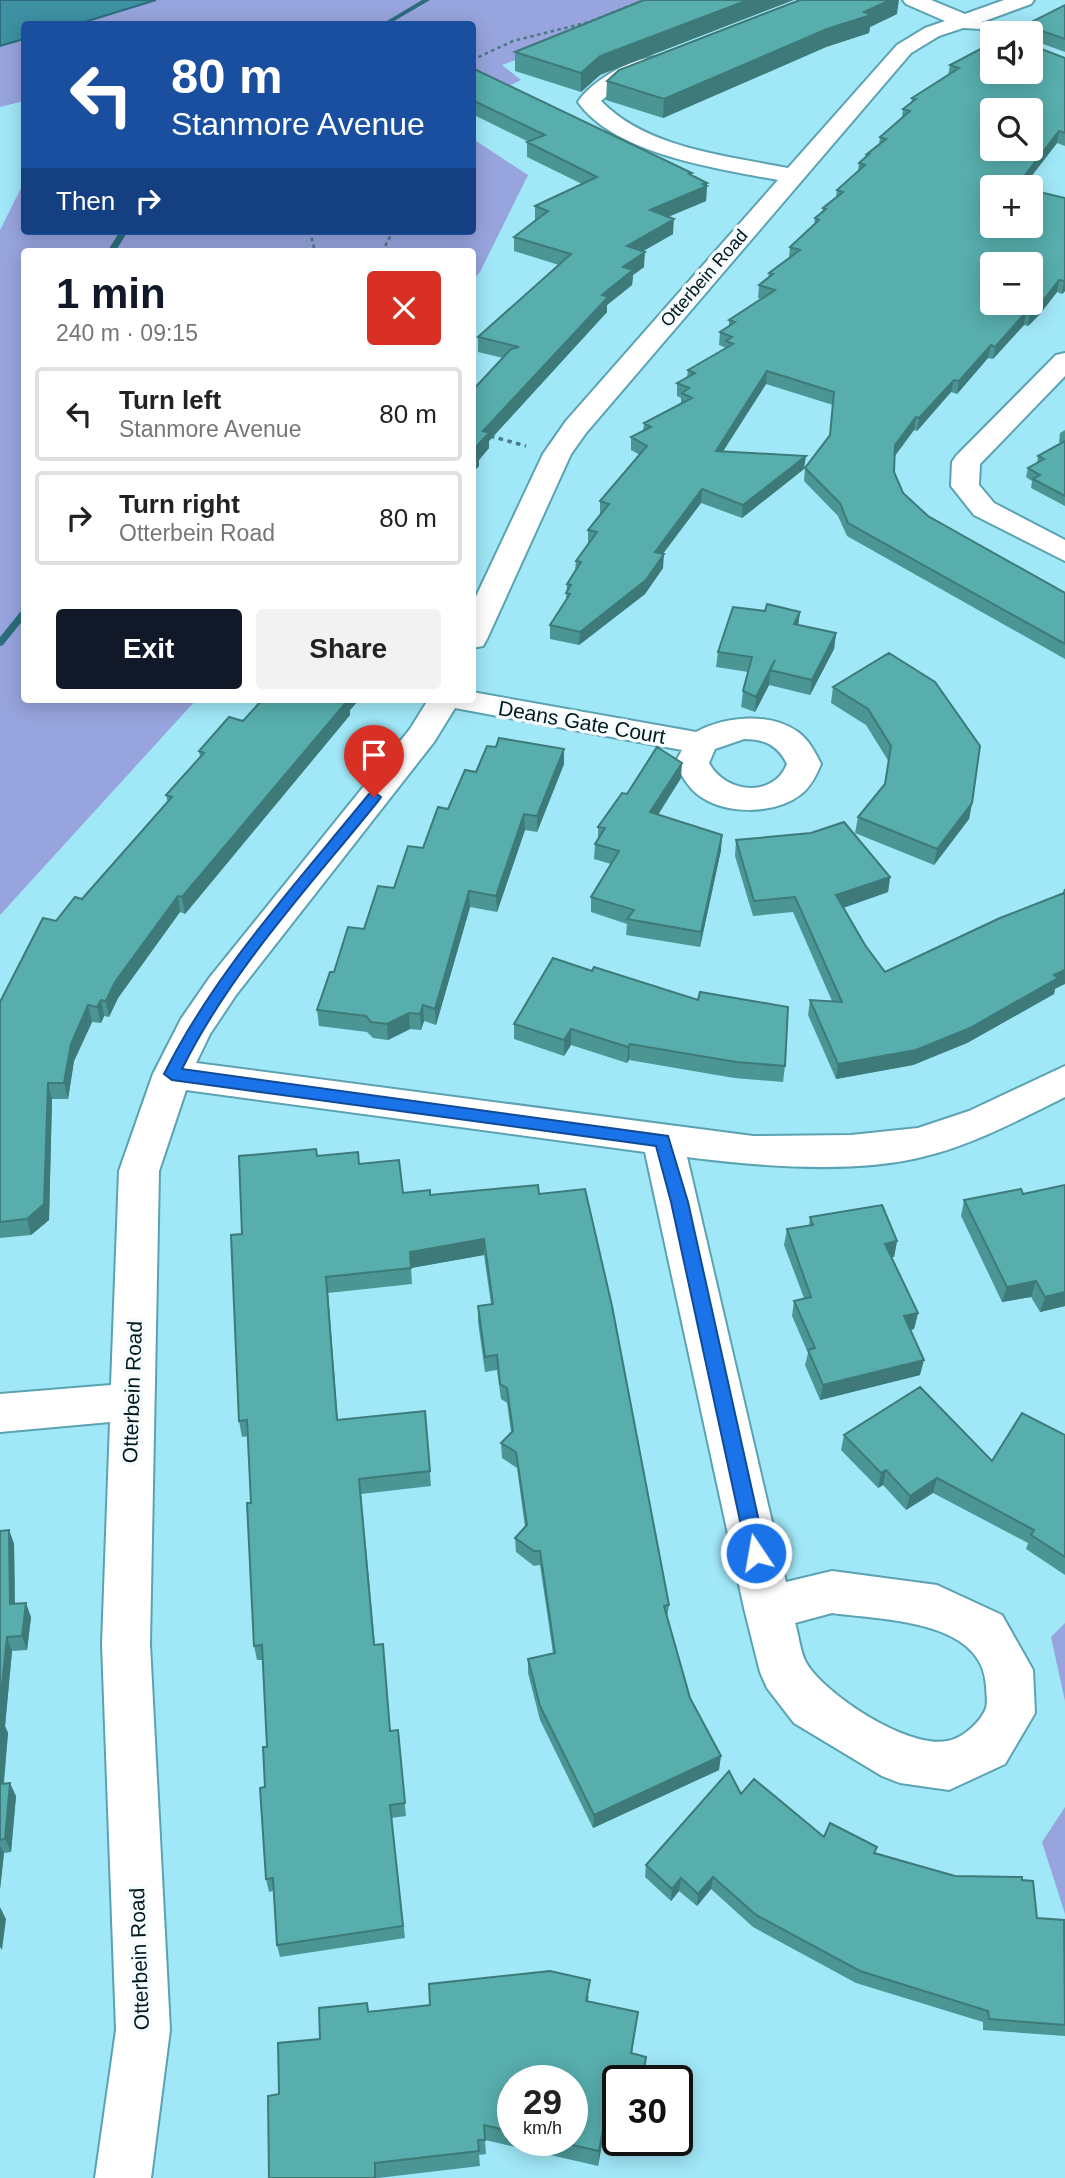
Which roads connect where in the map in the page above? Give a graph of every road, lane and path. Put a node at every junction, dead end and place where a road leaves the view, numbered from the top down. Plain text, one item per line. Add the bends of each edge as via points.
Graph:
1 (644, 0) edge
2 (913, 0) edge
3 (1024, 0) edge
4 (966, 22) junction
5 (980, 27) edge
6 (671, 57) edge
7 (476, 58) edge
8 (792, 176) junction
9 (1065, 361) edge
10 (485, 435) edge
11 (557, 454) junction
12 (1065, 552) edge
13 (476, 630) edge
14 (476, 702) edge
15 (442, 703) edge
16 (701, 743) dead end
17 (172, 1074) junction
18 (1065, 1080) edge
19 (662, 1140) junction
20 (131, 1402) junction
21 (0, 1413) edge
22 (768, 1608) junction
23 (123, 2178) edge

1 - 7 path via 589,22 513,41
2 - 4 street
3 - 4 street, Otterbein Road
4 - 5 street
4 - 8 street, Otterbein Road via 932,32 904,49
6 - 8 street via 594,92 589,102 597,114 674,151
8 - 11 street, Otterbein Road
9 - 12 street via 966,462 965,486 984,509
10 - 11 path
11 - 13 street, Otterbein Road
14 - 16 street, Deans Gate Court
15 - 17 street, Otterbein Road via 414,745 223,986 194,1029
17 - 19 street
17 - 20 street, Otterbein Road via 139,1171
18 - 19 street via 983,1121 920,1143 851,1150 752,1150
19 - 22 street
20 - 21 street
20 - 23 street, Otterbein Road via 126,1644 142,2030
22 - 22 street via 784,1672 811,1707 900,1759 949,1766 987,1747 1011,1713 1009,1670 985,1630 937,1606 832,1592

